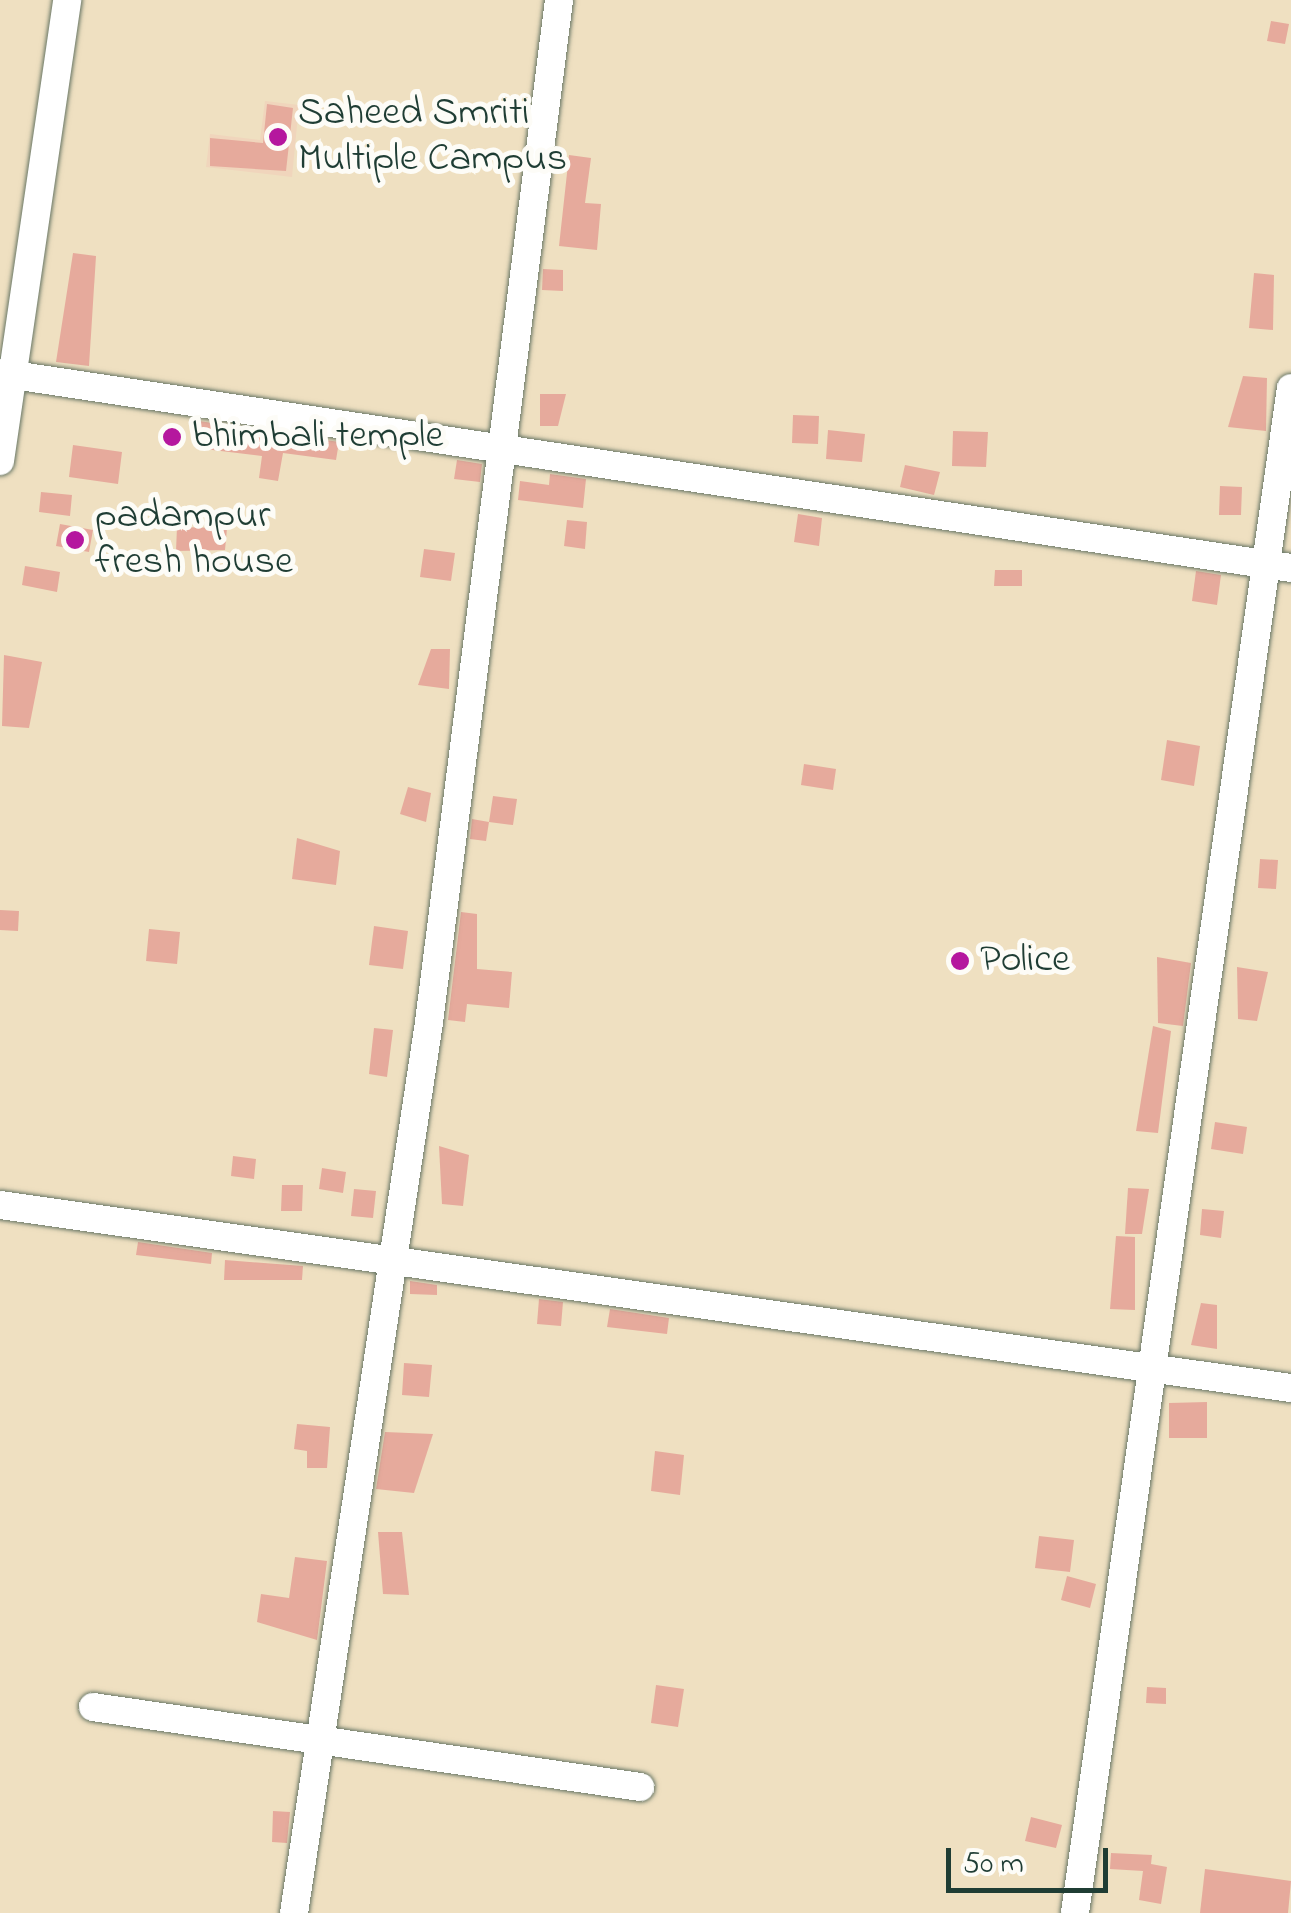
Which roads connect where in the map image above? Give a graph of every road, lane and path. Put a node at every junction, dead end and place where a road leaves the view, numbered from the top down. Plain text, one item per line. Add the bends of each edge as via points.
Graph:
1 (67, 0) edge
2 (559, 0) edge
3 (6, 375) edge
4 (1291, 388) edge
5 (504, 453) junction
6 (0, 461) edge
7 (1261, 563) junction
8 (1291, 568) edge
9 (0, 1205) edge
10 (392, 1254) junction
11 (1148, 1366) junction
12 (1291, 1388) edge
13 (93, 1706) dead end
14 (320, 1738) junction
15 (640, 1787) dead end
16 (294, 1913) edge
17 (1075, 1913) edge

1 - 3 street
2 - 5 street
3 - 5 street
3 - 6 street
4 - 7 street
5 - 7 street
5 - 10 street
7 - 8 street
7 - 11 street
9 - 10 street
10 - 11 street
10 - 14 street
11 - 12 street
11 - 17 street
13 - 14 street
14 - 15 street
14 - 16 street

